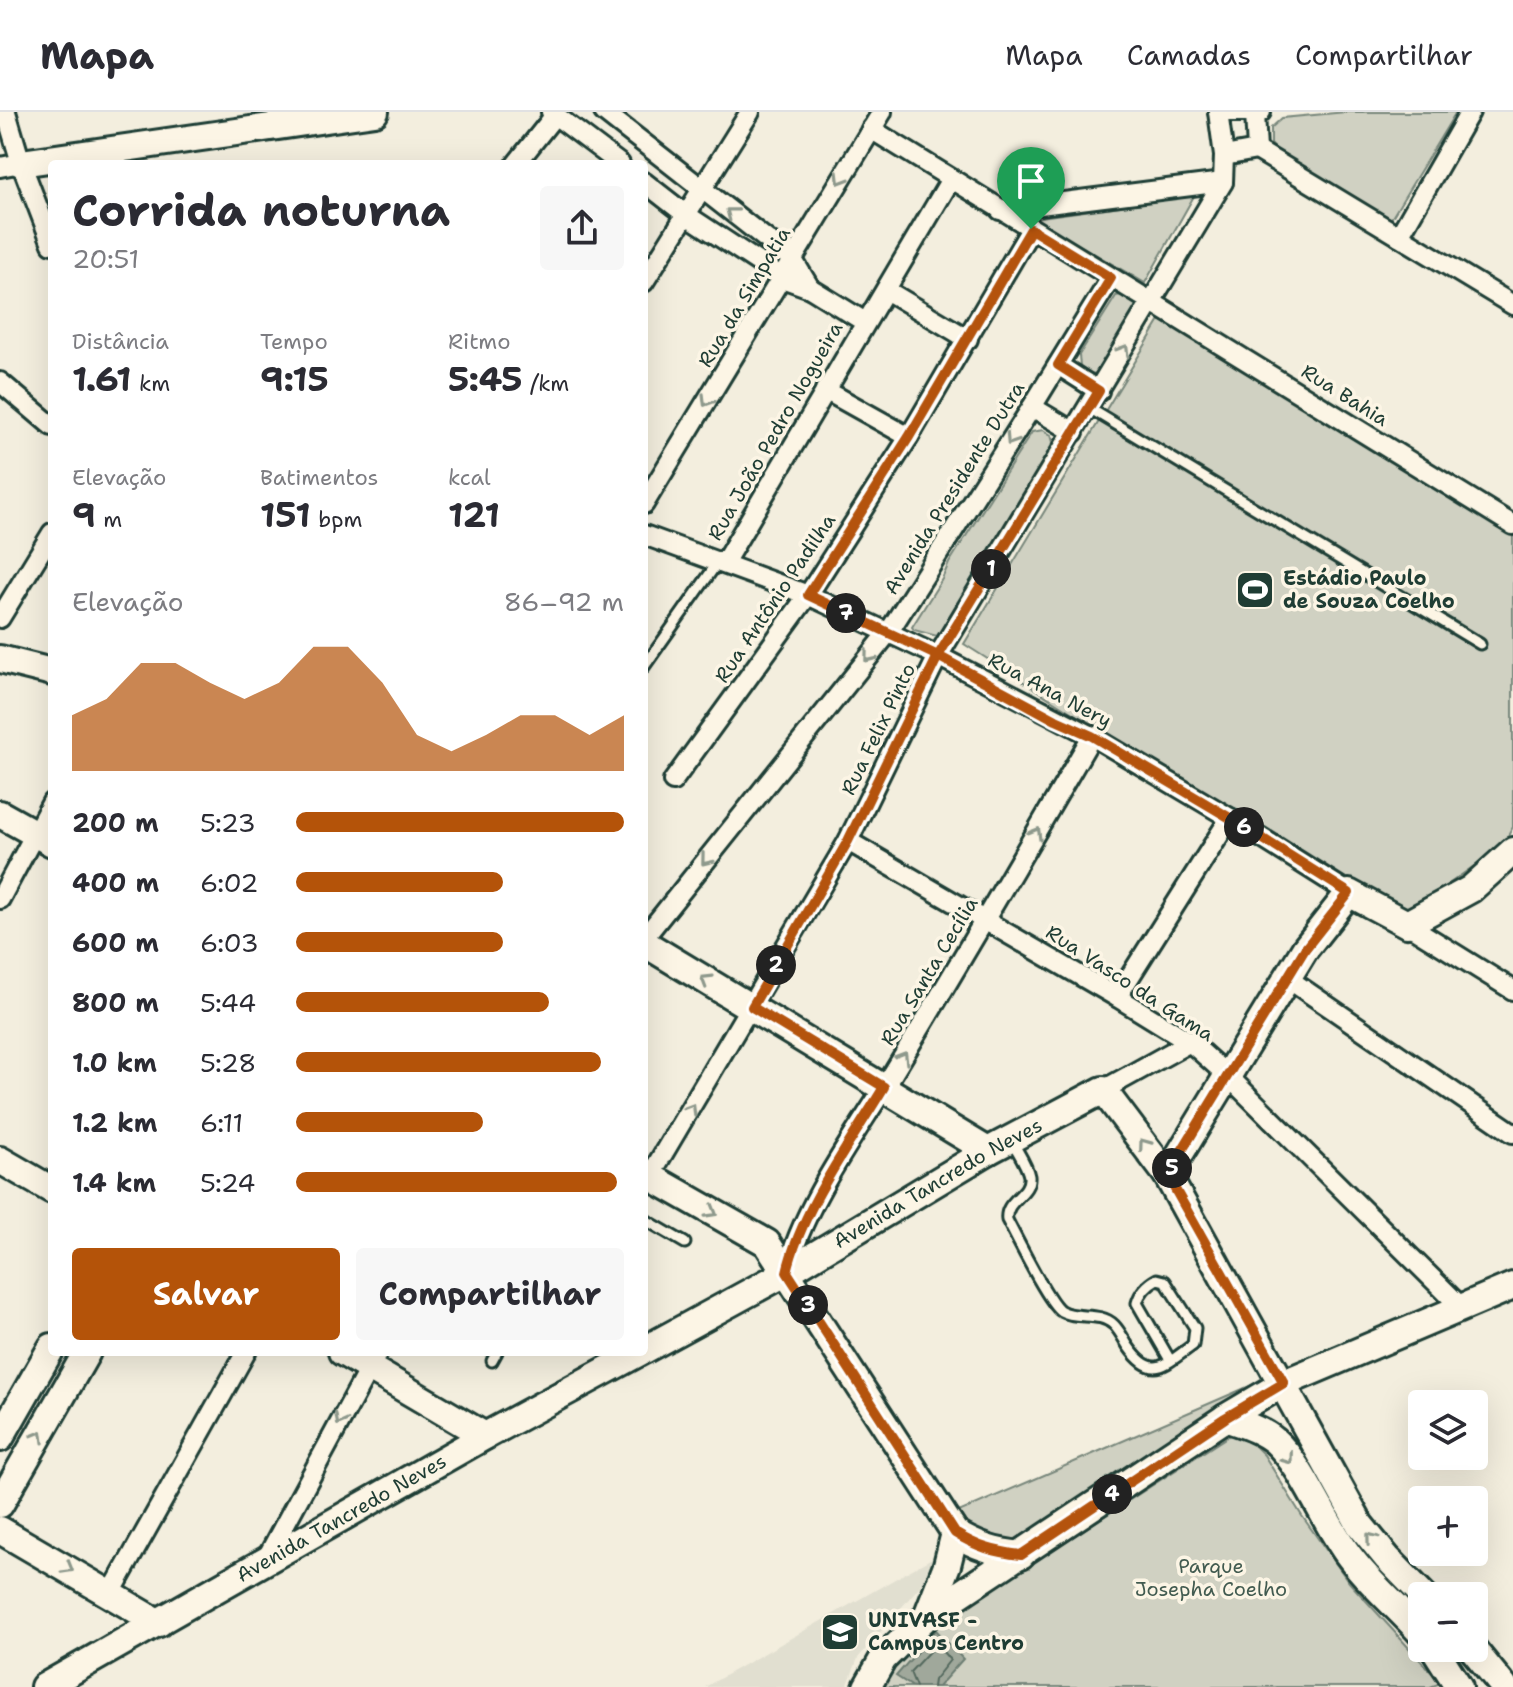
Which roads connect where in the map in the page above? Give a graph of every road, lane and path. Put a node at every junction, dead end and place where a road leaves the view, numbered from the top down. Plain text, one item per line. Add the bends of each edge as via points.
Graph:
1 (6, 112) edge
2 (375, 112) edge
3 (604, 112) edge
4 (750, 112) edge
5 (882, 112) edge
6 (1218, 112) edge
7 (1258, 112) edge
8 (1470, 112) edge
9 (562, 115) edge
10 (871, 129) junction
11 (1257, 150) junction
12 (1224, 156) junction
13 (520, 160) edge
14 (615, 160) edge
15 (11, 165) edge
16 (951, 179) junction
17 (1223, 182) junction
18 (648, 185) edge
19 (701, 189) junction
20 (1000, 210) junction
21 (685, 214) junction
22 (1031, 229) junction
23 (48, 236) edge
24 (1399, 236) junction
25 (793, 260) junction
26 (648, 275) edge
27 (782, 278) junction
28 (1111, 278) junction
29 (810, 288) junction
30 (886, 290) junction
31 (1153, 302) junction
32 (1513, 305) edge
33 (865, 322) junction
34 (968, 339) junction
35 (1058, 365) junction
36 (0, 382) edge
37 (825, 390) junction
38 (1099, 391) junction
39 (1032, 407) junction
40 (1089, 408) junction
41 (48, 423) edge
42 (1074, 432) junction
43 (909, 437) junction
44 (648, 497) edge
45 (1513, 525) edge
46 (648, 536) edge
47 (48, 540) edge
48 (721, 562) junction
49 (808, 595) junction
50 (0, 618) edge
51 (888, 633) junction
52 (1480, 644) dead end
53 (938, 656) junction
54 (0, 659) edge
55 (648, 662) edge
56 (48, 671) edge
57 (1092, 736) junction
58 (673, 781) dead end
59 (0, 814) edge
60 (1230, 818) junction
61 (44, 838) edge
62 (848, 841) junction
63 (1513, 852) edge
64 (1349, 893) junction
65 (0, 899) edge
66 (986, 919) junction
67 (1407, 924) junction
68 (648, 936) edge
69 (648, 943) edge
70 (1287, 978) junction
71 (1513, 990) edge
72 (1117, 997) junction
73 (752, 1007) junction
74 (1190, 1042) junction
75 (1228, 1076) junction
76 (884, 1087) junction
77 (1103, 1090) junction
78 (1513, 1133) edge
79 (1000, 1145) junction
80 (0, 1160) edge
81 (648, 1173) edge
82 (1167, 1175) junction
83 (648, 1176) edge
84 (48, 1188) edge
85 (648, 1221) edge
86 (685, 1243) dead end
87 (787, 1272) junction
88 (1513, 1286) edge
89 (1460, 1306) junction
90 (648, 1348) edge
91 (48, 1354) edge
92 (85, 1356) edge
93 (244, 1356) edge
94 (633, 1356) edge
95 (373, 1360) edge
96 (1170, 1360) junction
97 (1284, 1383) junction
98 (1225, 1418) junction
99 (485, 1436) junction
100 (0, 1438) edge
101 (0, 1504) edge
102 (0, 1530) edge
103 (955, 1533) junction
104 (1021, 1555) junction
105 (264, 1563) junction
106 (1410, 1582) edge
107 (111, 1593) junction
108 (927, 1616) junction
109 (1408, 1619) edge
110 (159, 1623) junction
111 (1443, 1662) edge
112 (1483, 1662) edge
113 (44, 1687) edge
114 (867, 1687) edge
115 (1459, 1687) edge
116 (1504, 1687) edge

1 - 15 street
2 - 15 main road
3 - 19 street
4 - 19 street
5 - 10 street, Rua da Simpatia
6 - 7 street
6 - 12 street, Rua Felix Pinto
7 - 11 street
8 - 24 street
9 - 13 street
9 - 14 street
10 - 16 street, Rua Bahia
10 -> 25 street, Rua da Simpatia
11 - 12 street
11 - 24 street
12 - 17 street, Rua Felix Pinto
15 - 23 street
16 - 20 street, Rua Bahia
16 - 30 street, Rua João Pedro Nogueira
17 - 20 street
17 - 31 street, Rua Felix Pinto
18 - 21 street, Rua João Pedro Nogueira
19 - 21 street
25 -> 19 street
20 - 22 street, Rua Bahia
21 - 26 street
21 - 27 street, Rua João Pedro Nogueira
22 - 28 street, Rua Bahia
22 - 34 street, Rua Antônio Padilha
24 - 32 street
25 - 27 street, Rua da Simpatia
25 - 29 street, Rua João Pedro Nogueira
27 - 29 street, Rua João Pedro Nogueira
27 -> 44 street, Rua da Simpatia
28 - 31 street, Rua Bahia
28 - 35 street, Avenida Presidente Dutra
29 - 33 street, Rua João Pedro Nogueira
30 - 33 street, Rua João Pedro Nogueira
30 - 34 street
38 -> 31 street, Rua Felix Pinto
31 - 45 street, Rua Bahia
33 - 37 street, Rua João Pedro Nogueira
34 - 43 street, Rua Antônio Padilha
35 - 38 street
35 - 39 street, Avenida Presidente Dutra
36 - 41 street
37 - 43 street
37 - 48 street, Rua João Pedro Nogueira
38 - 40 street, Rua Felix Pinto
39 - 42 street
39 -> 51 street, Avenida Presidente Dutra
40 - 42 street, Rua Felix Pinto
40 - 52 lane
42 - 53 street, Rua Felix Pinto
43 - 49 street, Rua Antônio Padilha
46 - 48 street, Rua Ana Nery
47 - 50 street
48 - 49 street, Rua Ana Nery
48 - 55 lane
49 - 51 street, Rua Ana Nery
49 - 58 street, Rua Antônio Padilha
51 - 53 street, Rua Ana Nery
51 -> 68 street, Avenida Presidente Dutra
53 - 57 street, Rua Ana Nery
53 - 62 street, Rua Felix Pinto
54 - 56 main road
57 - 60 street, Rua Ana Nery
66 -> 57 street, Rua Santa Cecília
59 - 61 main road
60 - 64 street, Rua Ana Nery
60 - 72 street
61 - 65 street
62 - 66 street, Rua Vasco da Gama
62 - 73 street, Rua Felix Pinto
63 - 67 main road via 1471,889
64 - 67 main road
64 - 70 main road
66 - 72 street, Rua Vasco da Gama
76 -> 66 street, Rua Santa Cecília
67 - 71 street
73 -> 69 main road
70 - 75 main road
70 - 78 street
72 - 74 street, Rua Vasco da Gama
73 - 76 main road
81 -> 73 street, Rua Felix Pinto
74 - 75 street, Rua Vasco da Gama
74 - 77 street, Avenida Tancredo Neves
75 - 82 main road
75 - 89 street, Rua Vasco da Gama
76 - 79 main road
76 - 87 street, Rua Santa Cecília via 831,1174 793,1247
77 - 79 main road, Avenida Tancredo Neves
82 -> 77 main road
79 - 87 main road, Avenida Tancredo Neves
79 - 96 lane via 1029,1177 1007,1208 1007,1220 1057,1309 1106,1320 1145,1366
80 - 84 main road
82 - 97 main road
83 -> 87 main road via 767,1243
85 - 86 lane
87 - 90 main road, Avenida Tancredo Neves
87 - 103 main road
88 - 89 main road
89 - 97 main road
91 - 100 main road
101 -> 92 main road
93 - 107 street
94 - 99 main road, Avenida Tancredo Neves
95 - 99 main road
95 -> 105 street
96 - 96 lane via 1137,1303 1157,1279 1169,1285 1195,1328 1193,1345
97 - 98 main road
106 -> 97 main road via 1360,1525
98 - 104 main road
98 -> 109 main road via 1275,1441 1348,1555
99 - 105 main road, Avenida Tancredo Neves
102 -> 107 main road
103 - 104 main road via 994,1552
103 - 108 main road
104 - 108 main road
105 - 110 main road, Avenida Tancredo Neves
107 - 110 main road
108 - 114 main road via 883,1659
110 - 113 main road, Avenida Tancredo Neves
111 - 115 main road
112 - 116 main road

